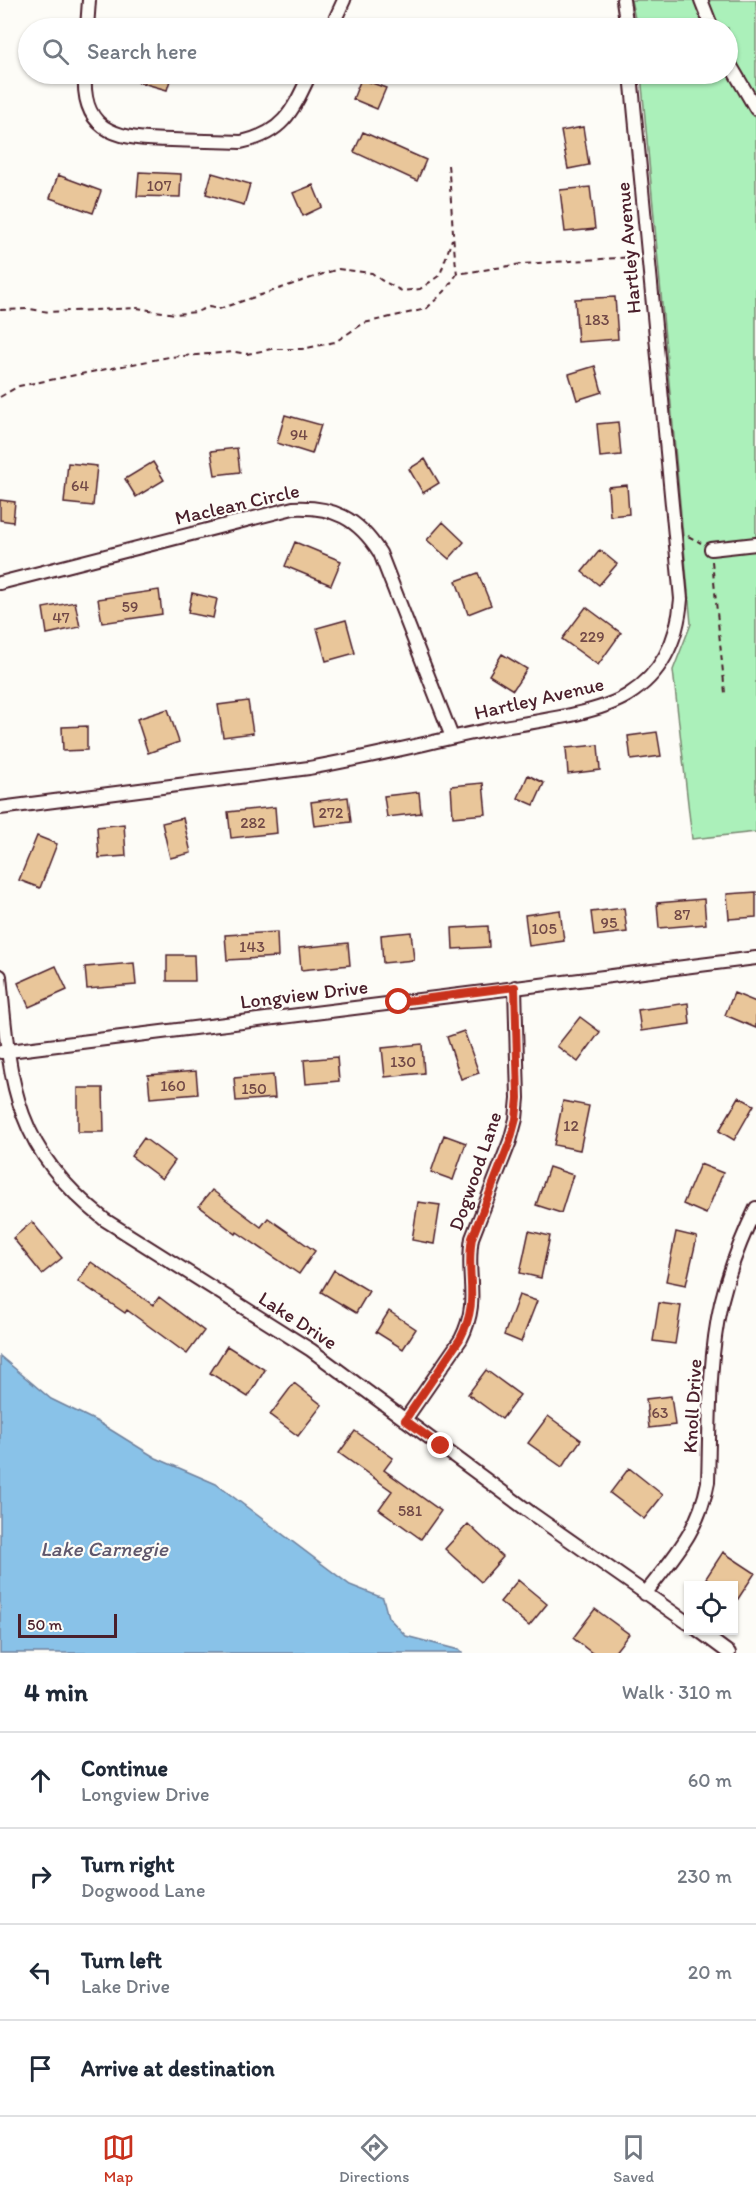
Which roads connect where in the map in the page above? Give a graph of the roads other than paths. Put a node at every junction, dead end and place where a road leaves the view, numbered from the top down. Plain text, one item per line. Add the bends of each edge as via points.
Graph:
1 (88, 0) edge
2 (344, 0) edge
3 (623, 0) edge
4 (701, 0) edge
5 (87, 18) edge
6 (336, 18) edge
7 (626, 18) edge
8 (708, 18) edge
9 (738, 78) edge
10 (84, 84) edge
11 (305, 84) edge
12 (632, 84) edge
13 (756, 109) edge
14 (756, 544) edge
15 (711, 549) road end
16 (0, 583) edge
17 (452, 737) junction
18 (0, 808) edge
19 (756, 958) edge
20 (0, 976) edge
21 (515, 987) junction
22 (4, 1052) edge
23 (756, 1208) edge
24 (405, 1420) junction
25 (645, 1594) junction
26 (684, 1620) edge
27 (705, 1635) edge
28 (729, 1653) edge

1 - 5 street
2 - 6 street
3 - 7 street
4 - 8 street
9 - 13 street
10 - 11 street via 92,113 112,132 136,139 241,142 281,124
12 - 17 street, Hartley Avenue via 680,619 674,640 656,670 614,702 596,709
14 - 15 street
16 - 17 street, Maclean Circle via 293,508 331,511 359,526 380,553
17 - 18 street, Hartley Avenue via 309,768
19 - 21 street, Longview Drive
20 - 22 street, Lake Drive
21 - 22 street, Longview Drive
21 - 24 street, Dogwood Lane via 516,1119 472,1238 469,1255 473,1294 468,1325
22 - 24 street, Lake Drive via 33,1140 82,1203 311,1350
23 - 25 street, Knoll Drive via 730,1270 717,1326 704,1502 688,1538
24 - 25 street, Lake Drive
25 - 26 street, Lake Drive
27 - 28 street

